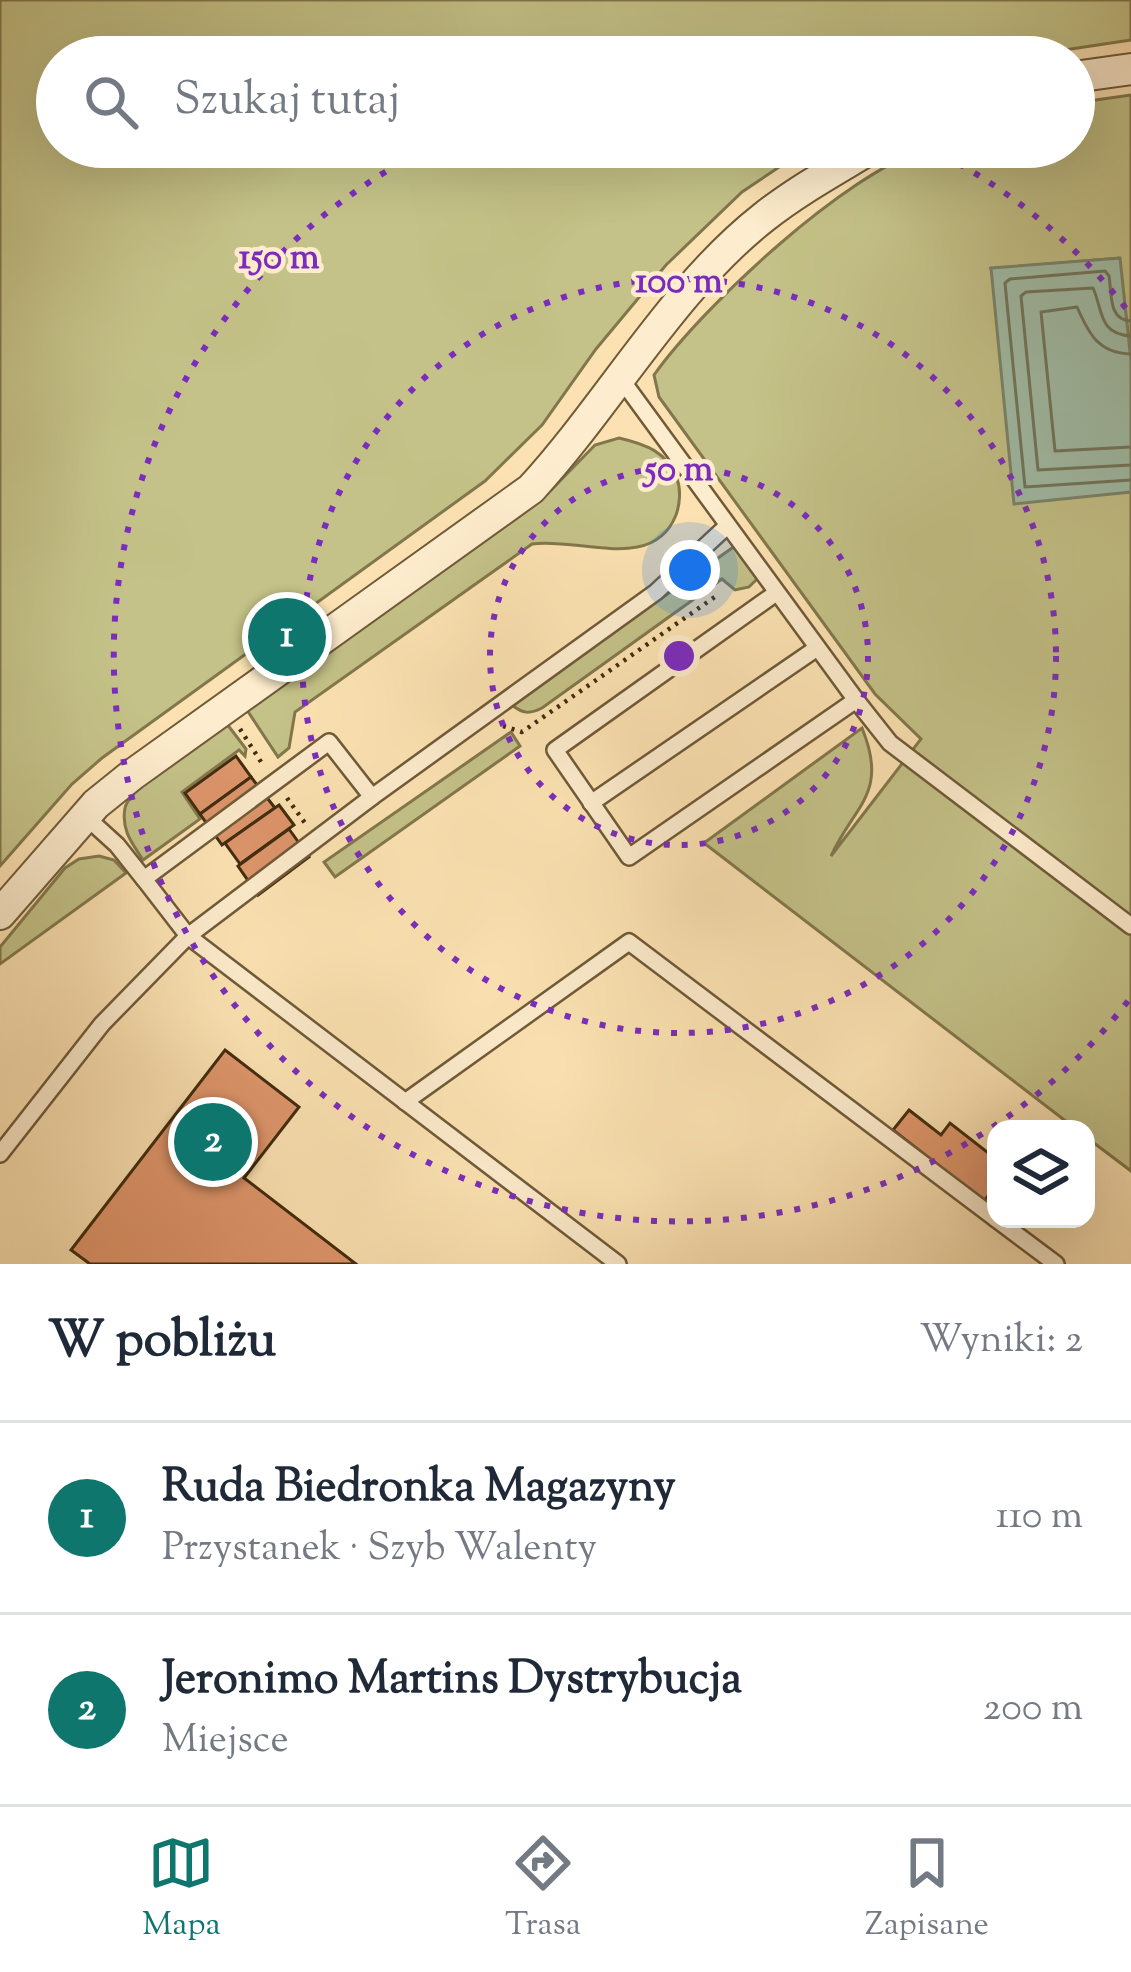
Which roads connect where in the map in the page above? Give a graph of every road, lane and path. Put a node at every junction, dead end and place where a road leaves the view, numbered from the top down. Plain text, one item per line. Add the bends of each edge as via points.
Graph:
1 (1131, 69) edge
2 (1095, 74) edge
3 (840, 168) edge
4 (621, 379) junction
5 (727, 526) junction
6 (776, 593) junction
7 (817, 648) junction
8 (856, 700) junction
9 (372, 797) junction
10 (591, 803) junction
11 (85, 816) junction
12 (144, 879) junction
13 (0, 914) edge
14 (1131, 926) edge
15 (188, 936) junction
16 (404, 1102) junction
17 (0, 1154) edge
18 (987, 1212) edge
19 (1008, 1228) edge
20 (618, 1264) edge
21 (1056, 1264) edge

1 - 2 street
3 - 4 street via 762,218
4 - 5 lane
4 - 11 street via 531,489
5 - 6 lane
5 - 9 lane via 656,592
6 - 7 lane
6 - 10 lane via 555,750
7 - 8 lane
7 - 10 lane
8 - 10 lane via 628,857
8 - 14 lane via 890,742
9 - 12 lane via 328,742
9 - 15 lane
11 - 12 lane
11 - 13 street
12 - 15 lane
15 - 16 lane
15 - 17 lane via 102,1024
16 - 18 lane via 629,942
16 - 20 lane
19 - 21 lane

